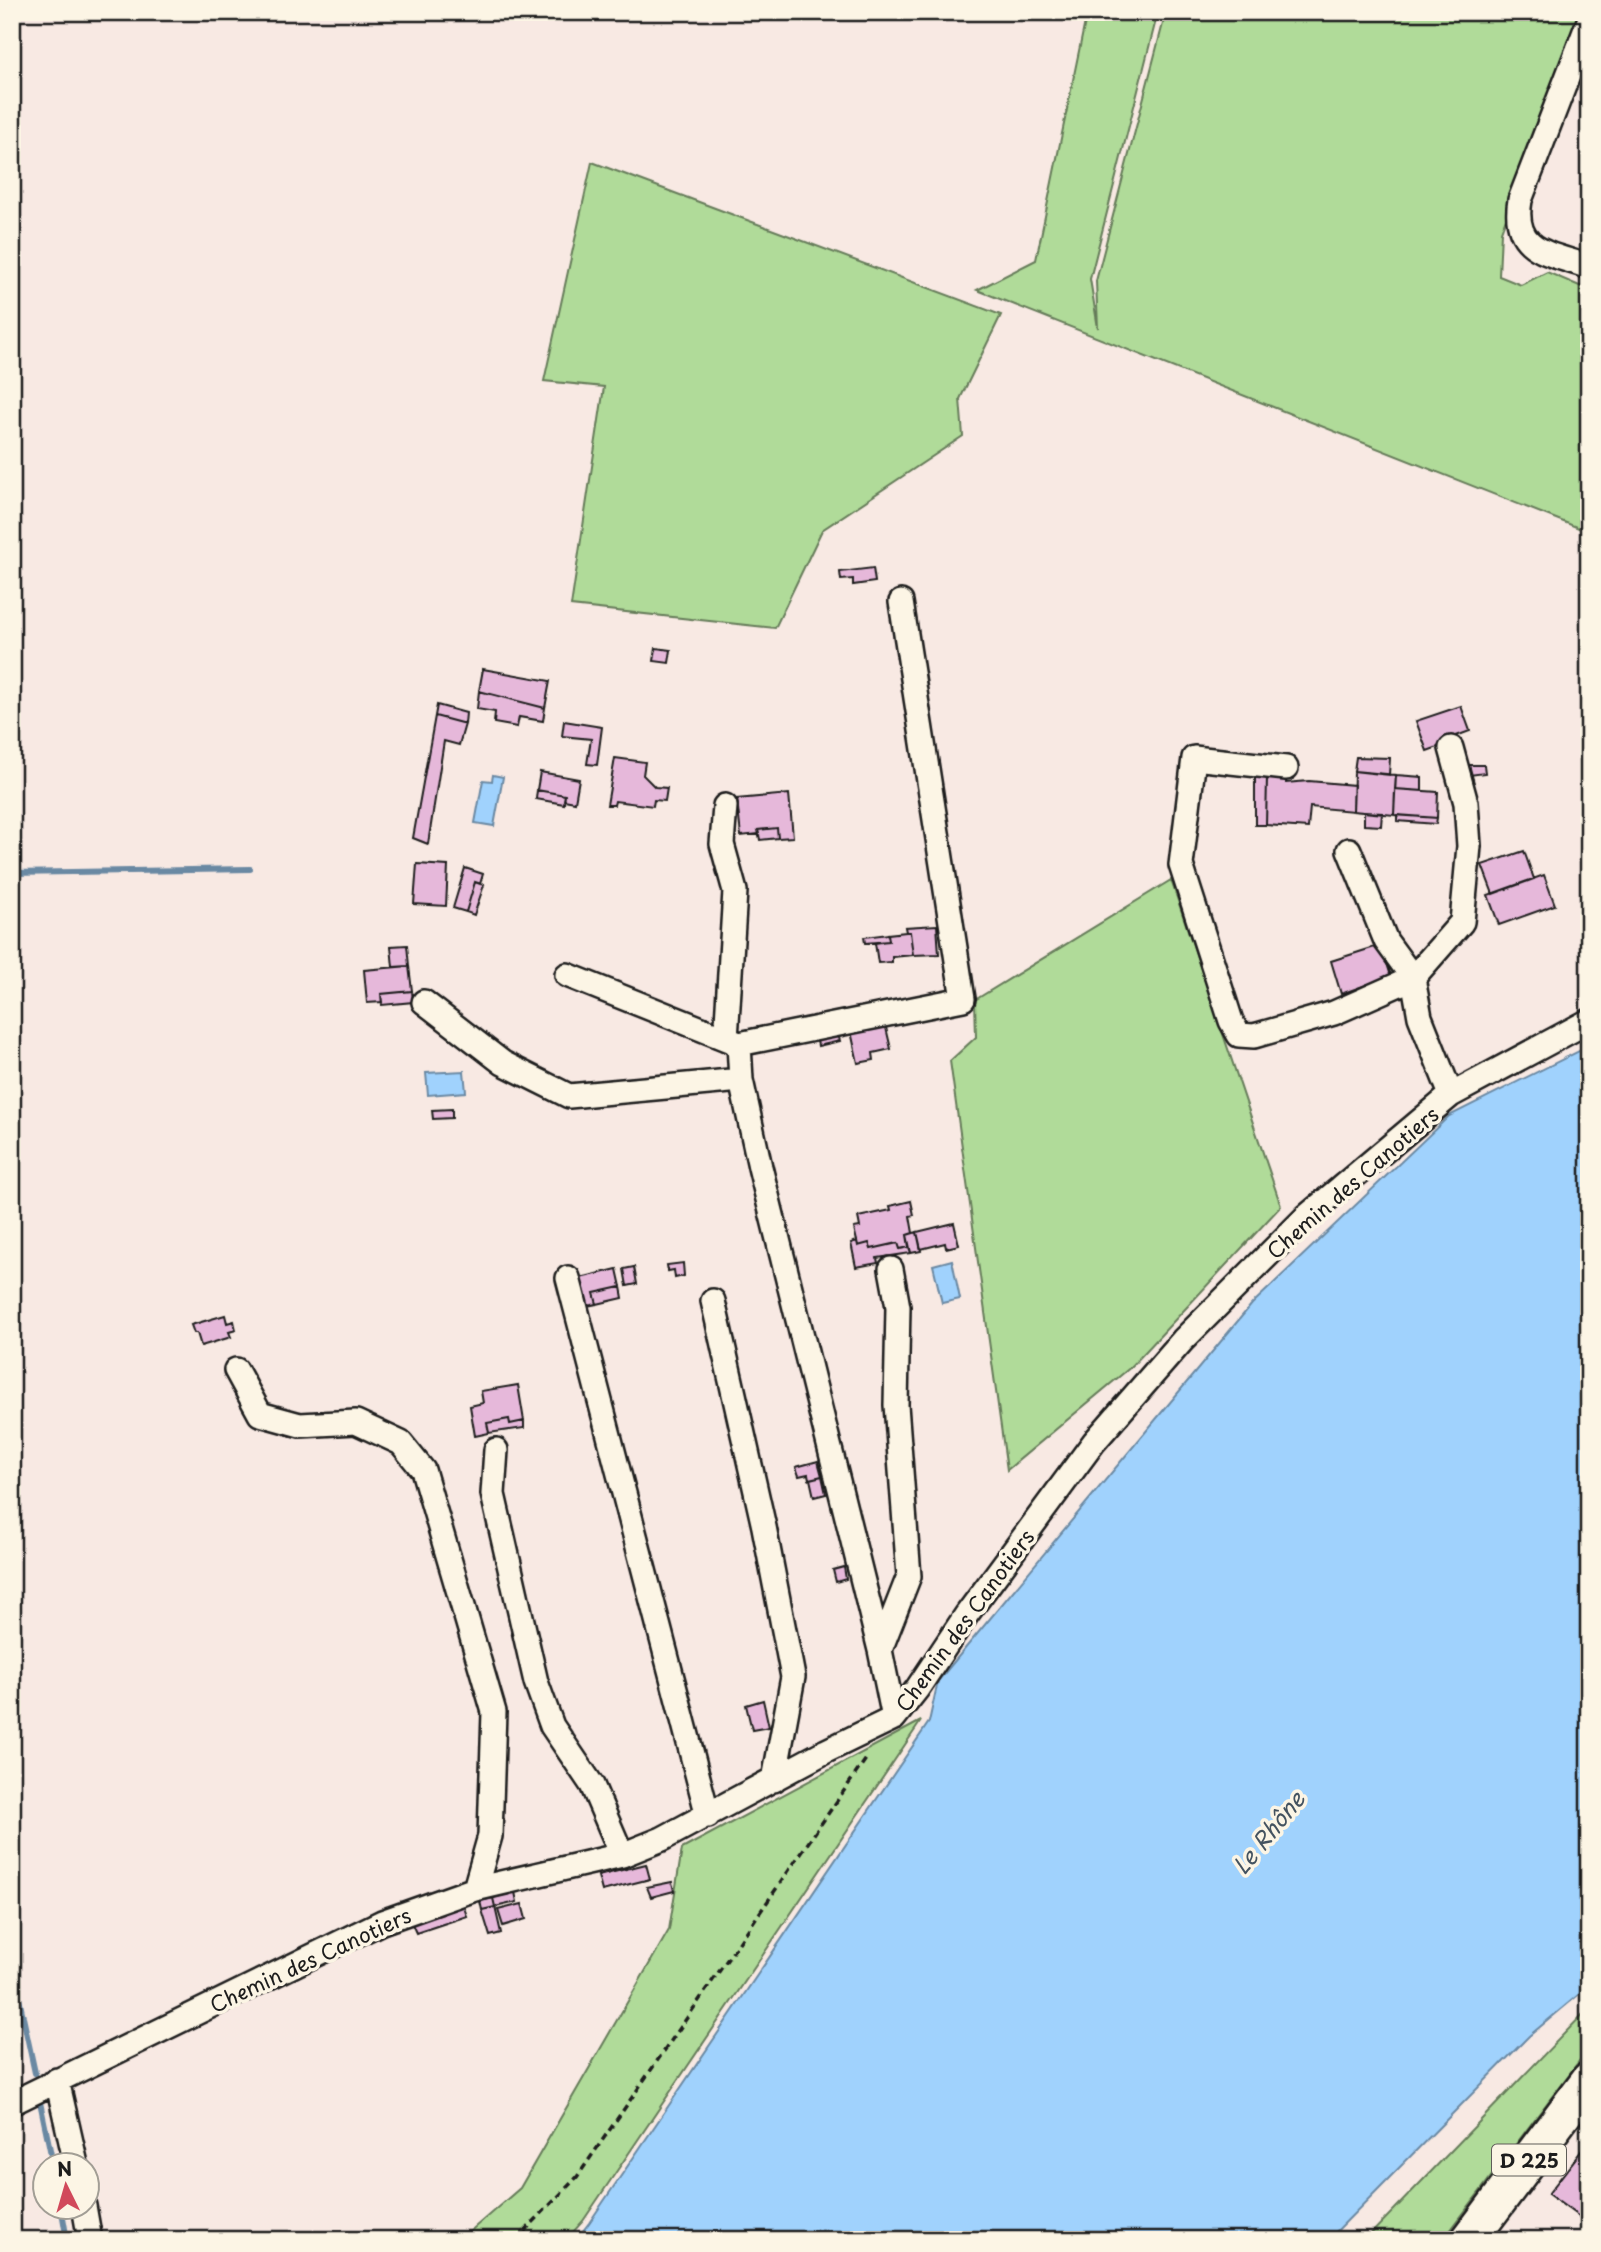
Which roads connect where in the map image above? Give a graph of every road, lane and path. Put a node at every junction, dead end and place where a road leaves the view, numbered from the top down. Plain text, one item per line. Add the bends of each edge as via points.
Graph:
1 (1589, 21) edge
2 (1589, 267) edge
3 (901, 601) dead end
4 (1451, 748) dead end
5 (1286, 768) dead end
6 (726, 806) dead end
7 (1349, 850) dead end
8 (567, 975) dead end
9 (1413, 978) junction
10 (424, 1002) dead end
11 (1589, 1021) edge
12 (732, 1041) junction
13 (741, 1080) junction
14 (1451, 1095) junction
15 (891, 1269) dead end
16 (568, 1278) dead end
17 (713, 1301) dead end
18 (236, 1370) dead end
19 (496, 1450) dead end
20 (880, 1650) junction
21 (894, 1718) junction
22 (870, 1752) dead end
23 (774, 1780) junction
24 (708, 1816) junction
25 (622, 1855) junction
26 (475, 1889) junction
27 (57, 2080) junction
28 (1589, 2080) edge
29 (12, 2103) edge
30 (73, 2150) edge
31 (86, 2220) edge
32 (90, 2240) edge
33 (516, 2240) edge
34 (1469, 2240) edge

1 - 2 street via 1520,200 1517,219 1523,236 1535,248
3 - 12 street via 963,999
4 - 9 street via 1466,803 1469,846 1462,922
5 - 9 street via 1194,758 1181,865 1239,1035 1254,1036 1334,1013
6 - 12 street via 722,844 735,891
7 - 9 street via 1386,941
8 - 12 street
9 - 14 street via 1420,1017
10 - 13 street via 503,1063 569,1096
11 - 14 street, Chemin des Canotiers
12 - 13 street
13 - 20 street
14 - 21 street, Chemin des Canotiers via 1307,1216 1183,1340 1094,1442
15 - 20 street via 898,1307 897,1405 909,1576
16 - 24 street
17 - 23 street via 793,1677
18 - 26 street via 260,1414 300,1425 356,1422 401,1443 422,1469 494,1712 490,1836
19 - 25 street via 493,1494 536,1682 552,1726 592,1785
20 - 21 street
21 - 23 street, Chemin des Canotiers
22 - 33 path via 577,2177
23 - 24 street, Chemin des Canotiers
24 - 25 street, Chemin des Canotiers
25 - 26 street, Chemin des Canotiers
26 - 27 street, Chemin des Canotiers via 382,1922
27 - 29 street, Chemin des Canotiers
27 - 30 street
28 - 34 highway, D 225
31 - 32 street

